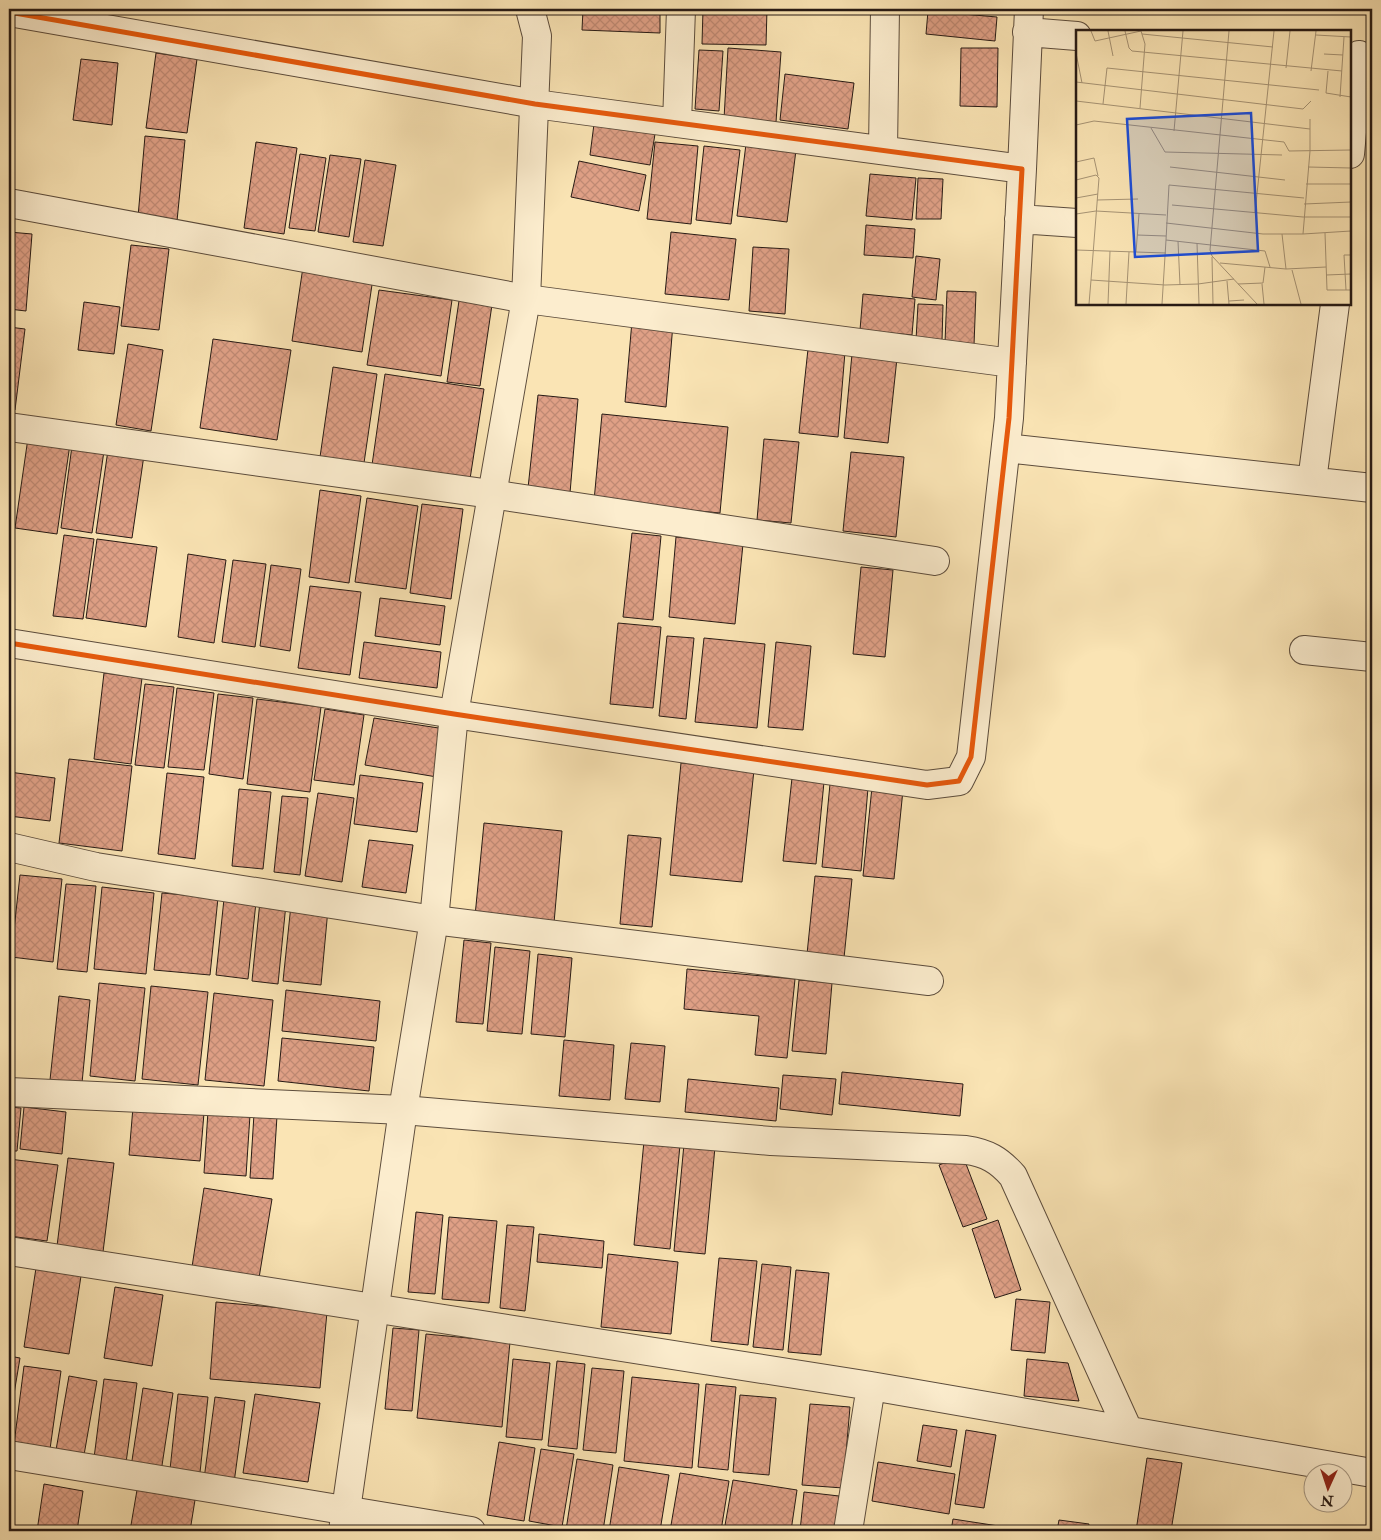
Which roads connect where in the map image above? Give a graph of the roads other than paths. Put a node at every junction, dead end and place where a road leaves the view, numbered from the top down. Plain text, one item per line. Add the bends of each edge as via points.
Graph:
1 (530, 9) edge
2 (681, 9) edge
3 (885, 9) edge
4 (9, 12) edge
5 (1028, 20) edge
6 (1076, 36) edge
7 (1360, 55) edge
8 (535, 104) junction
9 (676, 123) junction
10 (1351, 144) edge
11 (883, 150) junction
12 (1022, 169) junction
13 (9, 203) edge
14 (1020, 218) junction
15 (1076, 223) edge
16 (526, 299) junction
17 (1335, 305) edge
18 (1012, 363) junction
19 (10, 435) edge
20 (1006, 448) junction
21 (1312, 481) junction
22 (1372, 488) edge
23 (491, 494) junction
24 (935, 561) dead end
25 (9, 643) edge
26 (1304, 650) dead end
27 (1372, 657) edge
28 (454, 714) junction
29 (9, 848) edge
30 (434, 920) junction
31 (929, 981) dead end
32 (9, 1092) edge
33 (403, 1110) junction
34 (9, 1251) edge
35 (375, 1308) junction
36 (872, 1386) junction
37 (1128, 1430) junction
38 (9, 1455) edge
39 (1372, 1473) edge
40 (344, 1521) edge
41 (471, 1531) edge
42 (848, 1531) edge

1 - 8 street via 537,36
2 - 9 street
3 - 11 street
4 - 8 street
5 - 6 street
5 - 12 street
7 - 10 street
8 - 9 street
8 - 16 street
9 - 11 street
11 - 12 street
12 - 14 street
13 - 16 street
14 - 15 street
14 - 18 street
16 - 18 street
16 - 23 street
17 - 21 street
18 - 20 street
19 - 23 street
20 - 21 street
20 - 28 street via 971,757 959,782 927,785
21 - 22 street
23 - 24 street
23 - 28 street
25 - 28 street
26 - 27 street
28 - 30 street
29 - 30 street via 96,867
30 - 31 street
30 - 33 street
32 - 33 street
33 - 35 street
33 - 37 street via 771,1141 986,1153 1003,1164 1013,1176
34 - 35 street
35 - 36 street
35 - 40 street
36 - 37 street
36 - 42 street
37 - 39 street
38 - 40 street
40 - 41 street

